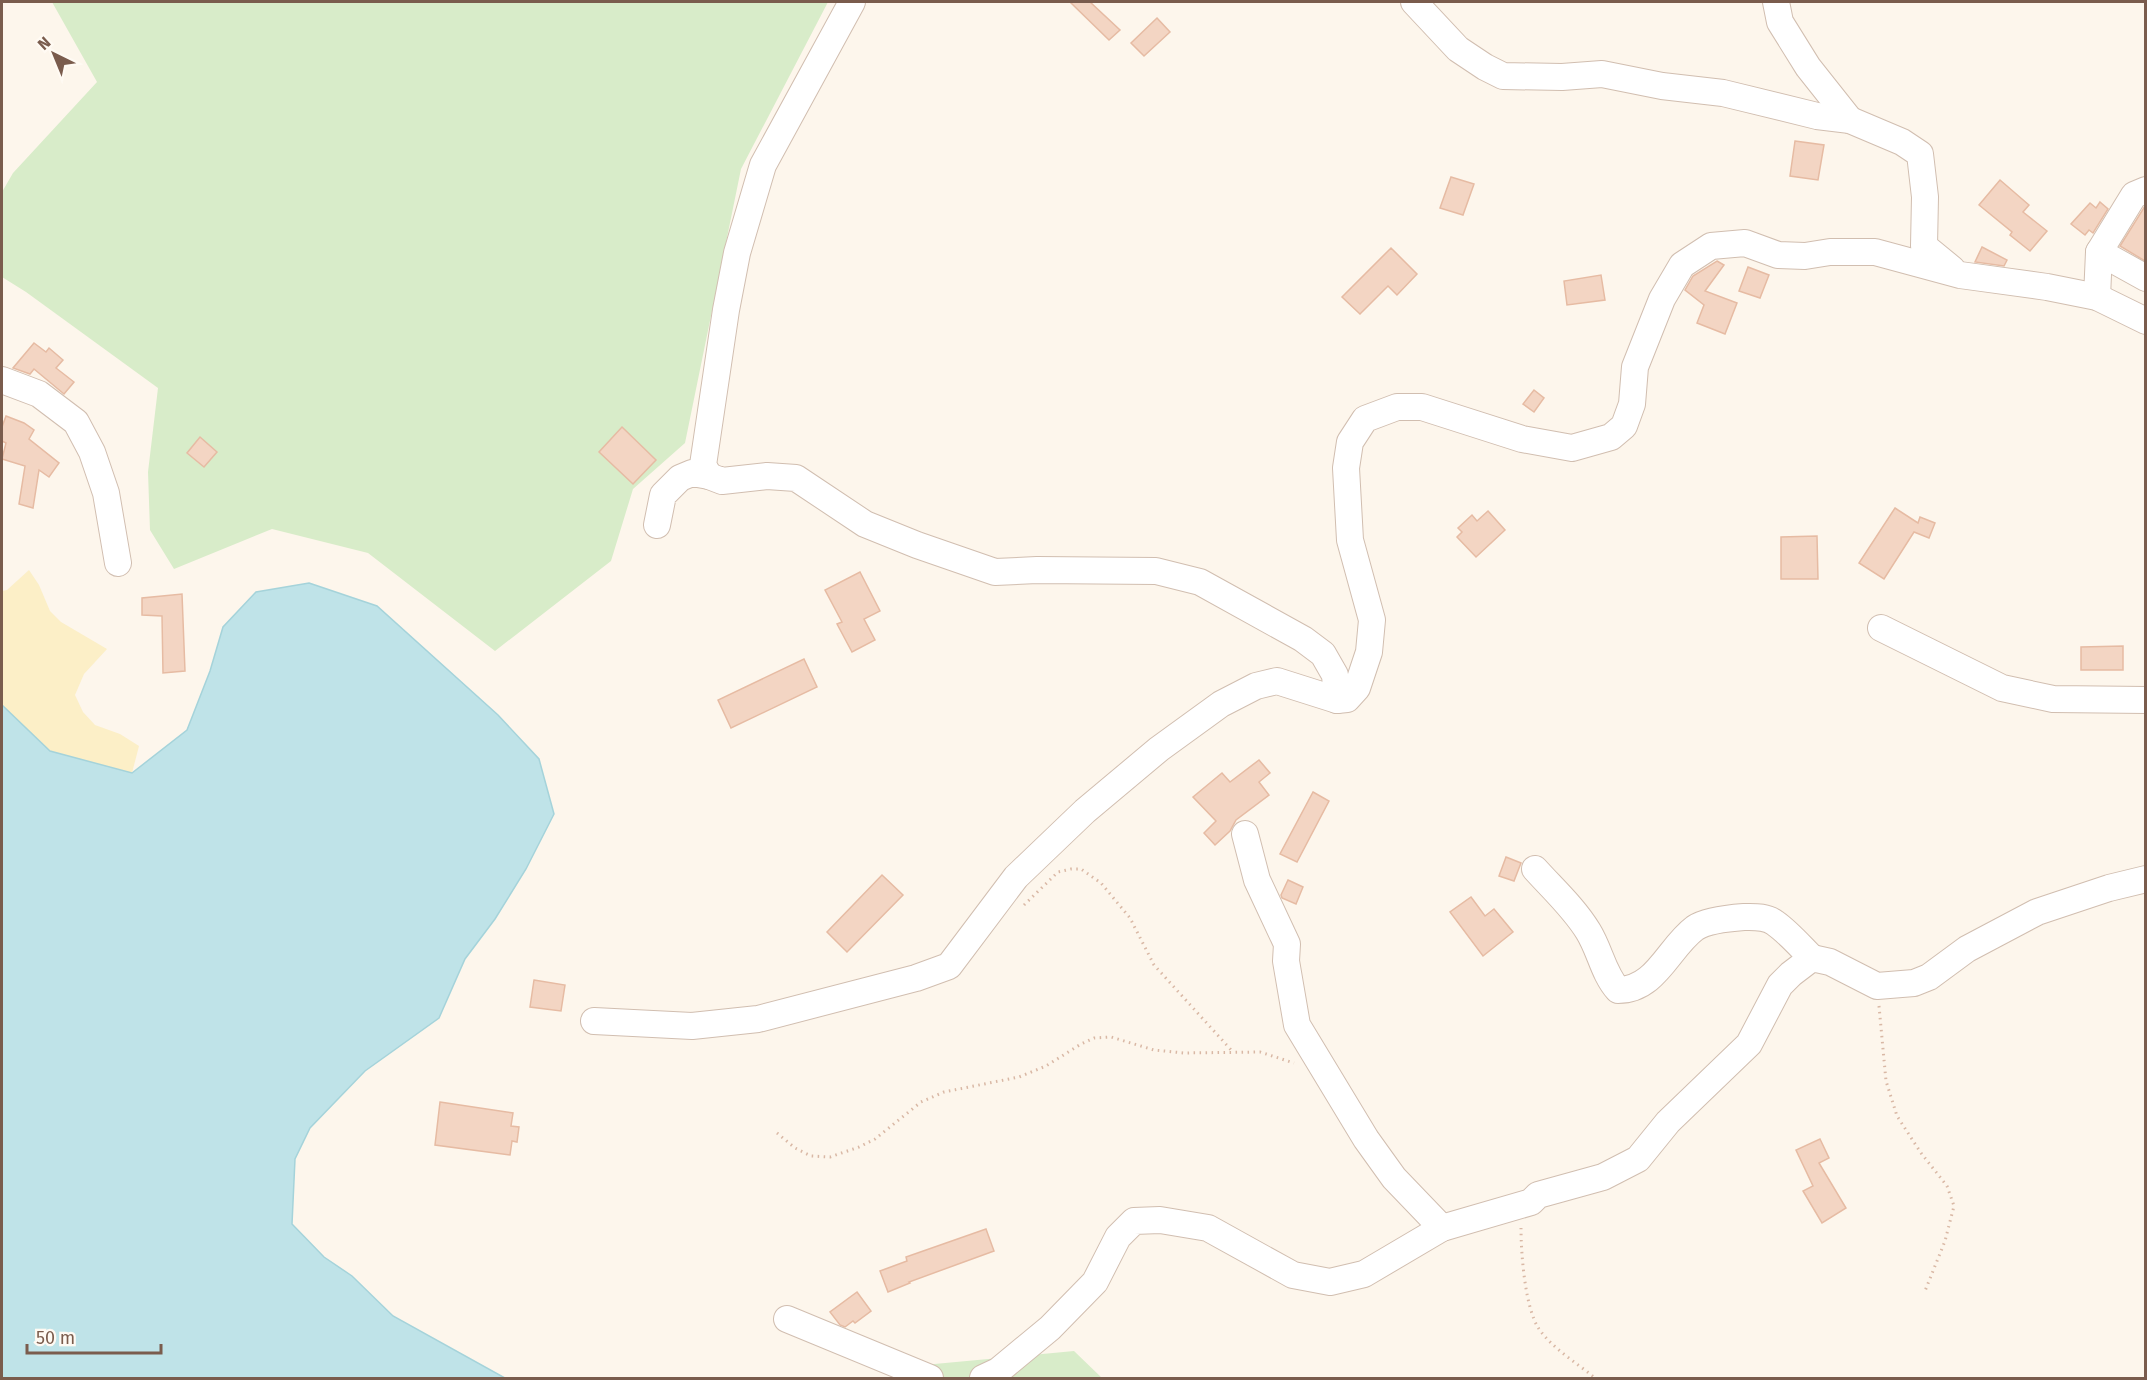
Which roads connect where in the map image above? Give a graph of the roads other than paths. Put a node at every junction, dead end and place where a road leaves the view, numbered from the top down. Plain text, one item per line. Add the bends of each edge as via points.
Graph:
1 (852, 2) edge
2 (1414, 2) edge
3 (1776, 2) edge
4 (1850, 120) junction
5 (2145, 190) edge
6 (2099, 252) junction
7 (1960, 274) junction
8 (2145, 278) edge
9 (2097, 297) junction
10 (2145, 321) edge
11 (2, 380) edge
12 (709, 476) junction
13 (657, 525) dead end
14 (118, 563) dead end
15 (1881, 628) dead end
16 (1337, 700) junction
17 (2145, 700) edge
18 (1245, 834) dead end
19 (1535, 869) dead end
20 (2145, 879) edge
21 (1812, 958) junction
22 (594, 1020) dead end
23 (1442, 1228) junction
24 (787, 1319) dead end
25 (930, 1378) edge
26 (983, 1378) edge

1 - 12 street via 763,165 737,253 726,310 703,465
2 - 4 street via 1458,48 1503,76 1602,74 1723,93
3 - 4 street via 1780,22 1808,67
4 - 7 street via 1920,154 1925,196 1924,246
5 - 6 street via 2134,195
6 - 8 street
6 - 9 street
7 - 9 street
7 - 16 street via 1875,252 1805,256 1778,255 1745,243 1711,246 1682,265 1662,299 1635,368 1632,404 1624,426 1611,437 1572,448 1522,439 1422,407 1397,407 1365,419 1350,442 1346,468 1350,540 1372,620 1369,652 1357,688 1347,699
9 - 10 street
11 - 14 street via 39,394 76,422 92,452 106,493
12 - 13 street via 692,473 680,478 663,495
12 - 16 street via 722,481 767,476 796,478 865,524 995,572 1156,572 1200,582 1323,654 1335,675
15 - 17 street via 2002,688 2054,699
16 - 22 street via 1276,681 1256,686 1221,704 1085,811 1016,877 949,966 758,1019 692,1026
18 - 23 street via 1257,880 1287,944 1286,961 1297,1025 1366,1139 1394,1178
19 - 21 street via 1585,927 1618,990 1639,986 1653,975 1695,928 1737,918 1757,916 1774,921
20 - 21 street via 2037,912 1967,949 1929,977 1914,982 1877,986 1830,962
21 - 23 street via 1780,985 1749,1044 1668,1122 1638,1159 1603,1177
23 - 26 street via 1364,1274 1330,1282 1293,1275 1208,1228 1160,1220 1134,1221 1118,1237 1095,1282 1050,1328 998,1371
24 - 25 street

